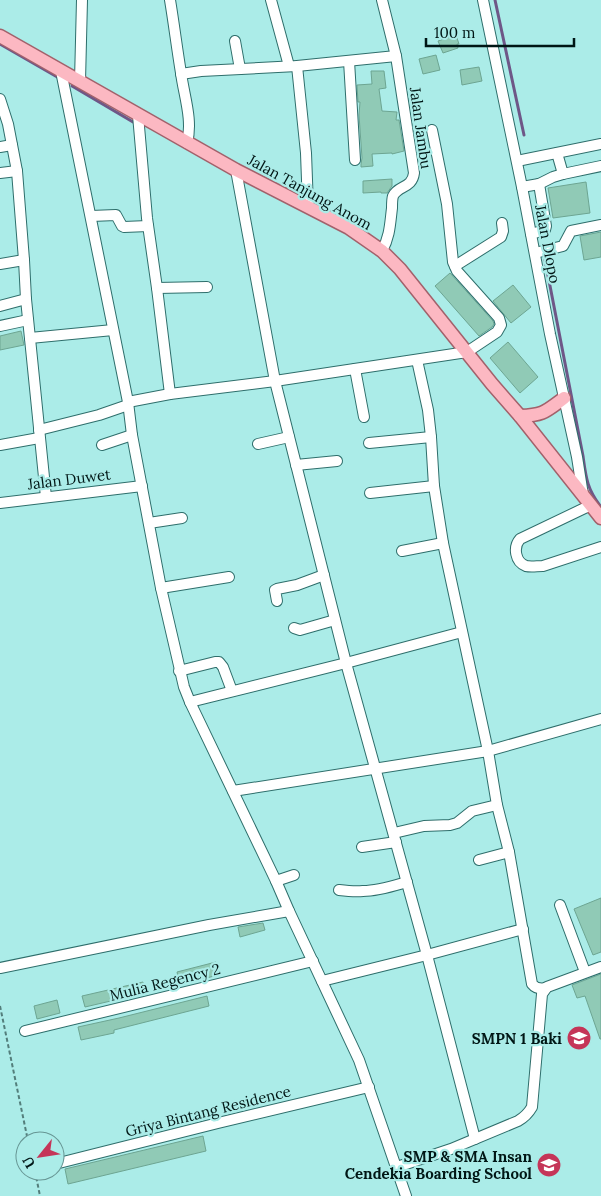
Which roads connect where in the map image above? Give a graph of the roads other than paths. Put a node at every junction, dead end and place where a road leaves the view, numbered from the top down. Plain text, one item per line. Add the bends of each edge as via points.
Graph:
1 (82, 0) edge
2 (170, 0) edge
3 (271, 0) edge
4 (382, 0) edge
5 (483, 0) edge
6 (0, 36) edge
7 (235, 41) dead end
8 (396, 56) junction
9 (349, 61) junction
10 (293, 66) junction
11 (240, 69) junction
12 (61, 71) junction
13 (181, 74) junction
14 (80, 81) junction
15 (0, 100) edge
16 (138, 115) junction
17 (4, 125) edge
18 (432, 130) dead end
19 (187, 143) junction
20 (601, 144) edge
21 (12, 145) junction
22 (0, 147) edge
23 (557, 153) junction
24 (355, 160) dead end
25 (516, 161) junction
26 (601, 166) edge
27 (236, 170) junction
28 (17, 171) junction
29 (0, 174) edge
30 (563, 174) junction
31 (539, 184) junction
32 (522, 187) junction
33 (308, 207) junction
34 (90, 216) junction
35 (502, 223) dead end
36 (601, 225) edge
37 (148, 226) junction
38 (537, 232) junction
39 (382, 251) junction
40 (534, 253) junction
41 (24, 260) junction
42 (0, 264) edge
43 (455, 266) junction
44 (207, 287) dead end
45 (157, 288) junction
46 (26, 299) junction
47 (0, 306) edge
48 (28, 320) junction
49 (0, 326) edge
50 (113, 330) junction
51 (30, 338) junction
52 (467, 352) junction
53 (417, 360) junction
54 (355, 369) junction
55 (275, 382) junction
56 (170, 394) junction
57 (564, 398) junction
58 (128, 404) junction
59 (520, 416) junction
60 (364, 417) dead end
61 (39, 434) junction
62 (132, 435) junction
63 (289, 437) junction
64 (431, 437) junction
65 (369, 443) dead end
66 (258, 444) dead end
67 (0, 445) edge
68 (102, 445) dead end
69 (337, 461) dead end
70 (296, 465) junction
71 (142, 486) junction
72 (434, 486) junction
73 (370, 492) dead end
74 (583, 495) junction
75 (46, 498) junction
76 (0, 503) edge
77 (591, 505) junction
78 (182, 518) dead end
79 (601, 518) edge
80 (149, 523) junction
81 (443, 543) junction
82 (601, 548) edge
83 (402, 551) dead end
84 (324, 575) junction
85 (228, 577) dead end
86 (161, 588) junction
87 (277, 601) dead end
88 (335, 620) junction
89 (294, 628) dead end
90 (462, 632) junction
91 (346, 663) junction
92 (179, 671) junction
93 (232, 691) junction
94 (190, 702) junction
95 (601, 719) edge
96 (488, 751) junction
97 (376, 769) junction
98 (232, 791) junction
99 (498, 805) junction
100 (395, 837) junction
101 (362, 847) dead end
102 (509, 852) junction
103 (478, 860) dead end
104 (294, 875) dead end
105 (276, 881) junction
106 (407, 882) junction
107 (339, 890) dead end
108 (560, 906) dead end
109 (289, 911) junction
110 (523, 929) junction
111 (427, 955) junction
112 (313, 962) junction
113 (601, 966) edge
114 (0, 968) edge
115 (585, 972) junction
116 (322, 981) junction
117 (546, 988) junction
118 (25, 1031) dead end
119 (369, 1087) junction
120 (475, 1139) junction
121 (65, 1161) edge
122 (397, 1167) junction
123 (406, 1196) edge

1 - 14 street
2 - 13 street
3 - 10 street
4 - 8 street, Jalan Jambu
5 - 25 street, Jalan Dlopo
6 - 12 main road, Jalan Tanjung Anom
7 - 11 street
8 - 9 street
8 - 39 street, Jalan Jambu via 414,173 410,184 393,197 389,233
9 - 10 street
9 - 24 street
10 - 11 street
10 - 33 street via 306,153
11 - 13 street
12 - 14 main road, Jalan Tanjung Anom
12 - 34 street
13 - 19 street via 190,132
14 - 16 main road, Jalan Tanjung Anom
15 - 17 street
16 - 19 main road, Jalan Tanjung Anom
16 - 37 street
17 - 21 street
18 - 43 street via 449,215
19 - 27 main road, Jalan Tanjung Anom
20 - 23 street
21 - 22 street
21 - 28 street
23 - 25 street
23 - 30 street
25 - 32 street, Jalan Dlopo
26 - 30 street
27 - 33 main road, Jalan Tanjung Anom
27 - 55 street
28 - 29 street
28 - 41 street
30 - 31 street
31 - 32 street
31 - 38 street via 546,226
32 - 38 street, Jalan Dlopo
33 - 39 main road, Jalan Tanjung Anom via 349,228
34 - 37 street via 114,215 124,227
34 - 50 street
35 - 43 street via 500,237
36 - 40 street via 571,231 563,246
37 - 45 street
38 - 40 street, Jalan Dlopo
39 - 52 main road, Jalan Tanjung Anom
40 - 57 street, Jalan Dlopo
41 - 42 street
41 - 46 street
43 - 52 street via 499,318 501,326
44 - 45 street
45 - 56 street
46 - 47 street
46 - 48 street
48 - 49 street
48 - 51 street
50 - 51 street
50 - 58 street
51 - 61 street
52 - 53 street
52 - 59 main road, Jalan Tanjung Anom
53 - 54 street
53 - 64 street
54 - 55 street
54 - 60 street
55 - 56 street
55 - 63 street
56 - 58 street
57 - 59 main road via 541,414
57 - 74 street, Jalan Dlopo
58 - 61 street
58 - 62 street
59 - 74 main road, Jalan Tanjung Anom
61 - 67 street
61 - 75 street
62 - 68 street
62 - 71 street
63 - 66 street
63 - 70 street
64 - 65 street
64 - 72 street
69 - 70 street
70 - 84 street
71 - 75 street, Jalan Duwet
71 - 80 street
72 - 73 street
72 - 81 street
74 - 77 main road, Jalan Tanjung Anom
75 - 76 street, Jalan Duwet
77 - 79 main road, Jalan Tanjung Anom
77 - 82 street via 520,539 516,543 516,553 520,562 533,567
78 - 80 street
80 - 86 street
81 - 83 street
81 - 90 street
84 - 87 street via 275,590
84 - 88 street
85 - 86 street
86 - 92 street
88 - 89 street via 306,629
88 - 91 street
90 - 91 street
90 - 96 street
91 - 93 street
91 - 97 street
92 - 93 street via 219,662
92 - 94 street
93 - 94 street
94 - 98 street
95 - 96 street
96 - 97 street
96 - 99 street
97 - 98 street
97 - 100 street
98 - 105 street
99 - 100 street via 472,811 457,823 424,826
99 - 102 street
100 - 101 street
100 - 106 street
102 - 103 street
102 - 110 street
104 - 105 street
105 - 109 street
106 - 107 street via 373,890
106 - 111 street
108 - 115 street
109 - 112 street
109 - 114 street
110 - 111 street
110 - 117 street via 532,984
111 - 116 street
111 - 120 street
112 - 116 street
112 - 118 street, Mulia Regency 2
113 - 115 street
115 - 117 street
116 - 119 street
117 - 120 street via 540,998 532,1107 518,1121
119 - 121 street, Griya Bintang Residence
119 - 122 street
120 - 122 street
122 - 123 street

